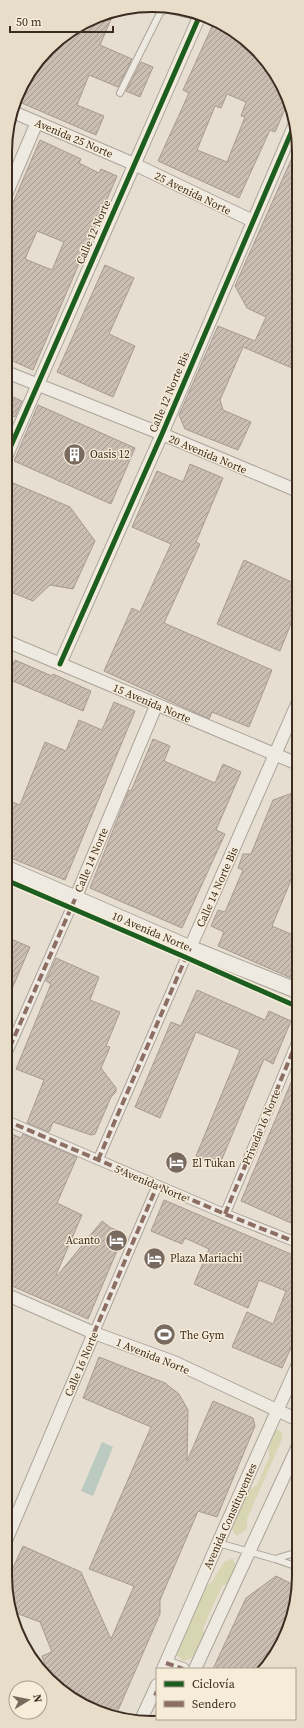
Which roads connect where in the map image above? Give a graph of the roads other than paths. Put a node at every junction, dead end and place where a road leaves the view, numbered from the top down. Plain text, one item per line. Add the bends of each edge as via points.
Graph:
1 (161, 12) edge
2 (198, 19) edge
3 (120, 93) dead end
4 (17, 114) edge
5 (37, 122) junction
6 (291, 134) edge
7 (134, 164) junction
8 (12, 180) edge
9 (253, 221) junction
10 (12, 375) edge
11 (37, 386) junction
12 (162, 434) junction
13 (12, 443) edge
14 (292, 488) edge
15 (12, 644) edge
16 (60, 664) junction
17 (156, 706) junction
18 (292, 716) edge
19 (275, 754) junction
20 (292, 761) edge
21 (12, 871) edge
22 (75, 899) junction
23 (190, 948) junction
24 (292, 989) edge
25 (12, 1042) edge
26 (292, 1053) edge
27 (12, 1123) edge
28 (98, 1160) junction
29 (157, 1186) junction
30 (224, 1214) junction
31 (292, 1240) edge
32 (12, 1297) edge
33 (94, 1333) junction
34 (292, 1377) edge
35 (276, 1410) junction
36 (292, 1417) edge
37 (292, 1459) edge
38 (12, 1526) edge
39 (218, 1543) junction
40 (249, 1553) junction
41 (292, 1554) edge
42 (275, 1559) junction
43 (292, 1565) edge
44 (164, 1666) edge
45 (177, 1668) edge
46 (196, 1668) edge
47 (156, 1691) edge
48 (143, 1716) edge

1 - 3 lane
2 - 7 street, Calle 12 Norte
4 - 5 street, Avenida 25 Norte
5 - 7 street, Avenida 25 Norte
5 - 8 street
6 - 9 street, Calle 12 Norte Bis
7 - 9 street, 25 Avenida Norte
7 - 11 street, Calle 12 Norte
9 - 12 street, Calle 12 Norte Bis
10 - 11 street, 20 Avenida Norte
11 - 12 street, 20 Avenida Norte
11 - 13 street, Calle 12 Norte
12 - 14 street, 20 Avenida Norte
12 - 16 street, Calle 12 Norte Bis
15 - 16 street, 15 Avenida Norte
16 - 17 street, 15 Avenida Norte
17 - 19 street, 15 Avenida Norte
17 - 22 street, Calle 14 Norte
18 - 19 street, Calle 14 Norte Bis
19 - 20 street, 15 Avenida Norte
19 - 23 street, Calle 14 Norte Bis
21 - 22 street, 10 Avenida Norte
22 - 23 street, 10 Avenida Norte
22 - 25 street, Calle 14 Norte
23 - 24 street, 10 Avenida Norte
23 - 28 street, Calle 14 Norte Bis
26 - 30 street, Privada 16 Norte
27 - 28 street, 5 Avenida Norte
28 - 29 street, 5 Avenida Norte
29 - 30 street, 5 Avenida Norte
29 - 33 street, Calle 16 Norte
30 - 31 street, 5 Avenida Norte
32 - 33 street, 1 Avenida Norte
33 - 35 street, 1 Avenida Norte via 174,1362
33 - 38 street, Calle 16 Norte
34 - 35 street, Avenida Constituyentes
35 - 36 street, 1 Avenida Norte
35 - 39 street, Avenida Constituyentes
37 - 40 street
39 - 40 lane
39 - 44 street, Avenida Constituyentes
40 - 42 lane
40 - 46 street
41 - 42 lane
42 - 43 lane
44 - 45 street
47 - 48 street

